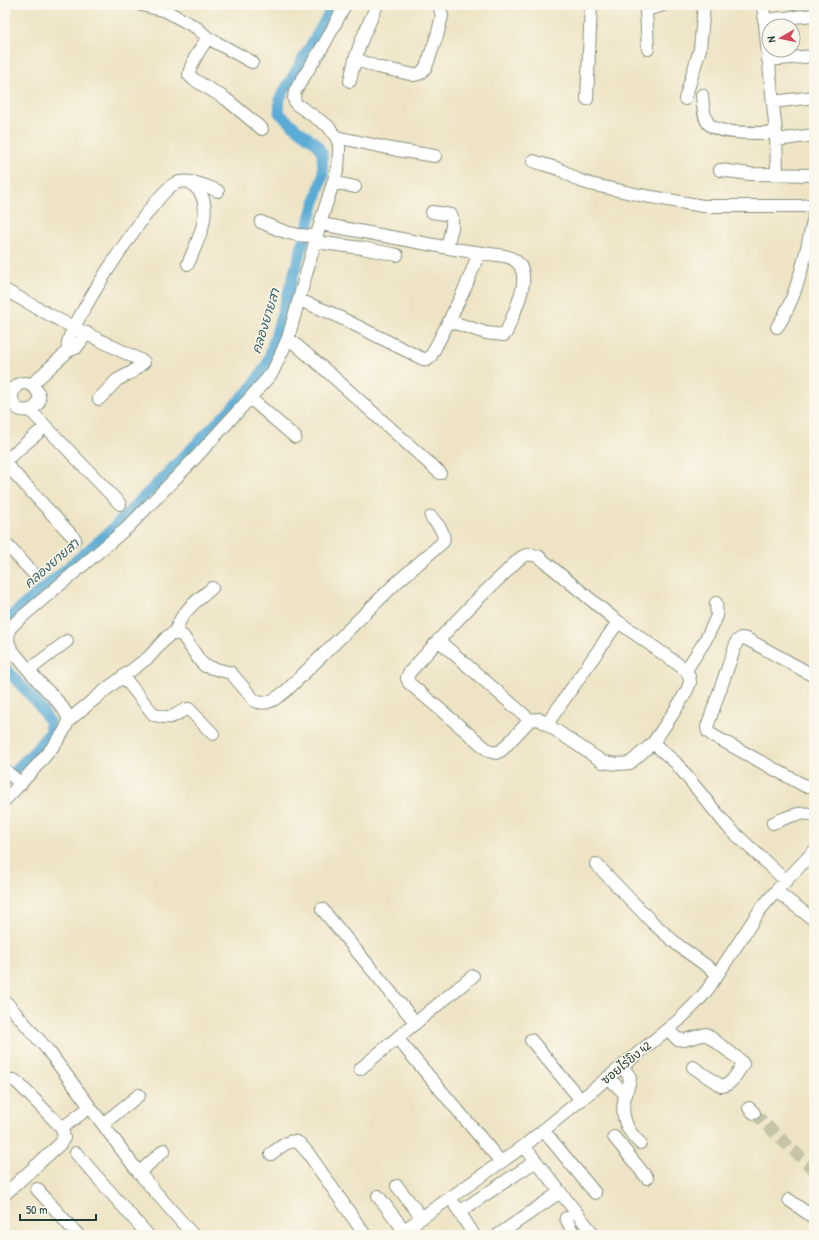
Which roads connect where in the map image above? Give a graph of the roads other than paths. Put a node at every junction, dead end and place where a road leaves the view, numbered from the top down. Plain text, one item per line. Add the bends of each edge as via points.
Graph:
1 (142, 5) edge
2 (345, 5) edge
3 (377, 5) edge
4 (440, 5) edge
5 (591, 5) edge
6 (663, 5) edge
7 (704, 5) edge
8 (763, 5) edge
9 (646, 7) edge
10 (814, 15) edge
11 (764, 18) edge
12 (784, 18) edge
13 (208, 38) junction
14 (648, 50) dead end
15 (814, 56) edge
16 (355, 58) junction
17 (768, 60) joint
18 (252, 62) dead end
19 (350, 81) dead end
20 (702, 96) dead end
21 (814, 97) edge
22 (685, 99) dead end
23 (587, 100) dead end
24 (773, 102) junction
25 (262, 129) dead end
26 (814, 135) edge
27 (776, 136) junction
28 (336, 137) junction
29 (435, 156) dead end
30 (533, 161) dead end
31 (720, 170) dead end
32 (777, 175) junction
33 (814, 175) edge
34 (190, 182) junction
35 (333, 182) junction
36 (355, 187) dead end
37 (218, 191) dead end
38 (814, 204) edge
39 (432, 212) dead end
40 (814, 216) edge
41 (261, 222) dead end
42 (321, 224) junction
43 (313, 239) junction
44 (447, 247) junction
45 (479, 253) junction
46 (397, 255) dead end
47 (188, 264) dead end
48 (5, 290) edge
49 (299, 300) junction
50 (449, 321) junction
51 (777, 326) dead end
52 (74, 327) junction
53 (87, 333) junction
54 (288, 338) junction
55 (68, 351) junction
56 (31, 384) junction
57 (8, 391) edge
58 (250, 398) junction
59 (99, 399) dead end
60 (30, 410) junction
61 (45, 427) junction
62 (295, 437) dead end
63 (5, 462) edge
64 (440, 473) dead end
65 (120, 504) dead end
66 (431, 517) dead end
67 (75, 539) dead end
68 (5, 543) edge
69 (35, 575) dead end
70 (212, 588) dead end
71 (716, 603) dead end
72 (618, 622) junction
73 (176, 634) junction
74 (67, 640) dead end
75 (438, 640) junction
76 (29, 670) junction
77 (686, 670) junction
78 (123, 676) junction
79 (814, 676) edge
80 (69, 720) junction
81 (530, 720) junction
82 (547, 724) junction
83 (213, 734) dead end
84 (653, 743) junction
85 (12, 776) edge
86 (814, 784) edge
87 (5, 800) edge
88 (814, 815) edge
89 (773, 823) dead end
90 (814, 851) edge
91 (596, 864) dead end
92 (786, 881) junction
93 (776, 891) junction
94 (322, 909) dead end
95 (814, 920) edge
96 (718, 974) junction
97 (473, 976) dead end
98 (5, 1001) edge
99 (416, 1023) junction
100 (668, 1029) junction
101 (397, 1038) junction
102 (531, 1040) dead end
103 (622, 1066) junction
104 (693, 1066) dead end
105 (360, 1069) dead end
106 (608, 1078) junction
107 (5, 1080) edge
108 (139, 1095) dead end
109 (626, 1095) junction
110 (581, 1100) junction
111 (90, 1107) junction
112 (104, 1123) junction
113 (62, 1128) junction
114 (543, 1130) junction
115 (614, 1137) dead end
116 (524, 1146) junction
117 (164, 1150) dead end
118 (625, 1151) junction
119 (76, 1153) dead end
120 (271, 1154) dead end
121 (536, 1161) junction
122 (501, 1162) junction
123 (139, 1173) junction
124 (647, 1178) dead end
125 (397, 1186) dead end
126 (37, 1189) dead end
127 (560, 1192) junction
128 (5, 1194) edge
129 (595, 1194) dead end
130 (378, 1196) dead end
131 (450, 1198) junction
132 (789, 1200) dead end
133 (459, 1212) junction
134 (422, 1218) junction
135 (566, 1218) dead end
136 (814, 1218) edge
137 (400, 1233) edge
138 (78, 1235) edge
139 (148, 1235) edge
140 (193, 1235) edge
141 (365, 1235) edge
142 (474, 1235) edge
143 (498, 1235) edge
144 (574, 1235) edge
145 (594, 1235) edge

1 - 13 street via 166,11 197,28
2 - 28 street via 295,90 294,99 301,109 328,126
3 - 16 street
4 - 16 street via 442,16 438,36 426,68 421,73 414,75 377,67
5 - 23 street
6 - 9 street
7 - 22 street via 700,48
8 - 11 street
9 - 14 street
10 - 12 street
13 - 18 street
13 - 25 street via 197,55 189,75 226,99
15 - 17 street
16 - 19 street
17 - 24 street
20 - 27 street via 708,123 715,128
21 - 24 street
24 - 27 street
26 - 27 street
27 - 32 street
28 - 29 street
28 - 35 street via 339,153 338,168
30 - 38 street via 559,169 590,184 703,206
31 - 32 street
32 - 33 street
34 - 37 street
34 - 47 street via 201,193 205,206 202,226
34 - 52 street via 176,183 164,192 116,258
35 - 36 street
35 - 42 street
39 - 44 street via 452,217
40 - 51 street via 794,292
41 - 43 street via 279,231
42 - 43 street
42 - 44 street
43 - 46 street
43 - 49 street
44 - 45 street
45 - 50 street
45 - 50 street via 511,257 523,271 523,289 506,333 501,335 486,332
48 - 52 street
49 - 50 street via 427,360
49 - 54 street
52 - 53 street
52 - 55 street via 68,342
53 - 55 street via 76,348
53 - 59 street via 144,362 117,380
54 - 58 street via 272,373
54 - 64 street
55 - 56 street
56 - 57 street via 23,383
56 - 60 street via 39,395 37,404
57 - 60 street via 15,406 22,410
58 - 62 street
58 - 76 street via 128,527 42,598 9,629 8,642
60 - 61 street
61 - 63 street
61 - 65 street
63 - 67 street
66 - 73 street via 444,533 443,542 395,584 276,699 260,704 255,701 231,673 205,666 183,636
68 - 69 street
70 - 73 street via 178,621
71 - 77 street via 717,616 705,641
72 - 75 street via 545,561 538,556 526,555
72 - 77 street
72 - 82 street
73 - 78 street via 167,636 149,657
74 - 76 street
75 - 81 street
75 - 81 street via 409,673 409,683 489,751 496,753 502,750
76 - 80 street via 67,714
77 - 84 street via 690,683
78 - 80 street
78 - 83 street via 154,715 171,717 189,708
79 - 86 street via 741,638 737,641 707,727 712,735 805,786
80 - 85 street via 61,736
81 - 82 street via 539,719
82 - 84 street via 603,762 630,763
84 - 92 street via 675,762 728,827
85 - 87 street
88 - 89 street via 799,814
90 - 92 street, ซอยไร่ขิง 42
91 - 96 street via 653,923 679,946
92 - 93 street, ซอยไร่ขิง 42
93 - 95 street
93 - 96 street, ซอยไร่ขิง 42 via 760,910
94 - 99 street
96 - 100 street, ซอยไร่ขิง 42 via 698,1001
97 - 99 street
98 - 111 street via 47,1049
99 - 101 street
100 - 103 street, ซอยไร่ขิง 42
100 - 104 street via 677,1039 684,1040 706,1034 743,1064 725,1086 721,1086
101 - 105 street
101 - 122 street
102 - 110 street
103 - 106 street, ซอยไร่ขิง 42
103 - 109 street via 630,1077
106 - 109 street
106 - 110 street, ซอยไร่ขิง 42
107 - 113 street via 14,1080
108 - 112 street
109 - 118 street via 623,1115 628,1128 638,1141
110 - 114 street, ซอยไร่ขิง 42
111 - 112 street
111 - 113 street
112 - 123 street
113 - 128 street via 64,1138 60,1144
114 - 116 street, ซอยไร่ขิง 42
114 - 129 street
115 - 118 street
116 - 121 street
116 - 122 street, ซอยไร่ขิง 42
117 - 123 street
118 - 124 street
119 - 139 street
120 - 141 street via 285,1143 298,1143 308,1153
121 - 127 street
121 - 133 street
122 - 131 street, ซอยไร่ขิง 42
123 - 140 street
125 - 134 street
126 - 138 street
127 - 143 street
127 - 145 street
130 - 137 street
131 - 133 street
131 - 134 street, ซอยไร่ขิง 42
132 - 136 street
133 - 142 street
134 - 137 street, ซอยไร่ขิง 42
135 - 144 street

